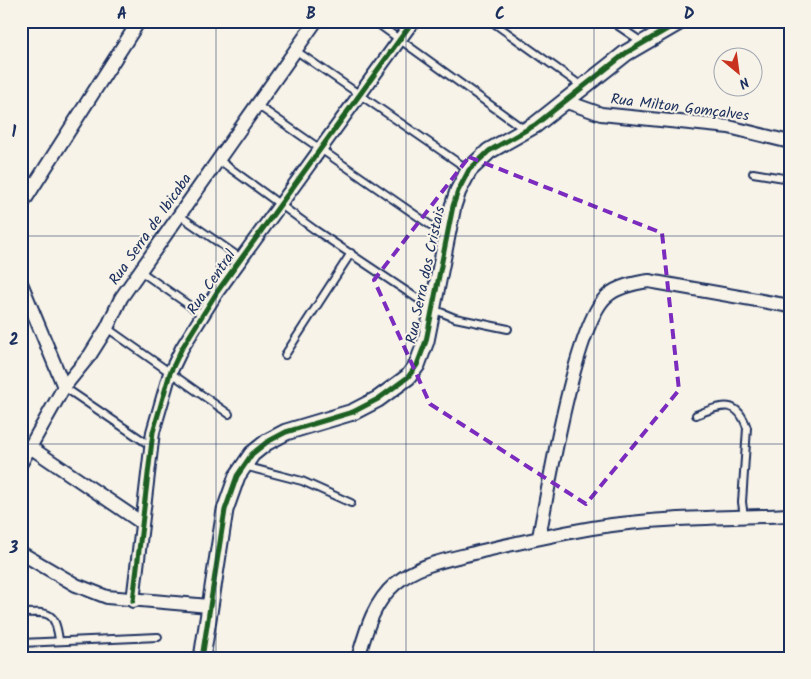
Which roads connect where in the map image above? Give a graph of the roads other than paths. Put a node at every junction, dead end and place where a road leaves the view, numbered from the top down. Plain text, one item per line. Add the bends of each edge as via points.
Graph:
1 (140, 21) edge
2 (316, 21) edge
3 (374, 21) edge
4 (413, 21) edge
5 (491, 21) edge
6 (611, 21) edge
7 (680, 21) edge
8 (400, 40) junction
9 (643, 43) junction
10 (296, 50) junction
11 (584, 88) junction
12 (360, 96) junction
13 (567, 102) junction
14 (257, 105) junction
15 (526, 131) junction
16 (790, 142) edge
17 (321, 149) junction
18 (219, 160) junction
19 (469, 170) junction
20 (753, 173) dead end
21 (790, 179) edge
22 (282, 204) junction
23 (21, 206) edge
24 (178, 215) junction
25 (446, 236) junction
26 (351, 254) junction
27 (242, 259) junction
28 (140, 271) junction
29 (21, 283) edge
30 (790, 306) edge
31 (433, 309) junction
32 (203, 315) junction
33 (107, 328) junction
34 (508, 329) dead end
35 (285, 355) dead end
36 (170, 373) junction
37 (64, 387) junction
38 (229, 414) dead end
39 (696, 415) dead end
40 (151, 446) junction
41 (30, 447) junction
42 (21, 463) edge
43 (243, 465) junction
44 (351, 503) dead end
45 (790, 515) edge
46 (744, 518) junction
47 (142, 524) junction
48 (539, 538) junction
49 (21, 553) edge
50 (133, 601) junction
51 (209, 606) junction
52 (21, 613) edge
53 (158, 637) dead end
54 (59, 640) junction
55 (21, 643) edge
56 (202, 658) edge
57 (358, 658) edge

1 - 23 street
2 - 10 street, Rua Serra de Ibicaba
3 - 8 lane
4 - 8 street, Rua Central
5 - 11 lane
6 - 9 lane
7 - 9 street, Rua Serra dos Cristais
8 - 12 street, Rua Central
8 - 15 lane
9 - 11 street, Rua Serra dos Cristais
10 - 12 lane
10 - 14 street, Rua Serra de Ibicaba
11 - 13 street, Rua Serra dos Cristais
12 - 17 street, Rua Central
12 - 19 lane
13 - 15 street, Rua Serra dos Cristais
13 - 16 street, Rua Milton Gomçalves via 601,114 730,127
14 - 17 lane
14 - 18 street, Rua Serra de Ibicaba
15 - 19 street, Rua Serra dos Cristais via 489,151
17 - 22 street, Rua Central
17 - 25 lane
18 - 22 lane
18 - 24 street, Rua Serra de Ibicaba
19 - 25 street, Rua Serra dos Cristais via 458,191
20 - 21 lane
22 - 26 lane
22 - 27 street, Rua Central
24 - 27 lane
24 - 28 street, Rua Serra de Ibicaba
25 - 31 street, Rua Serra dos Cristais
26 - 31 lane
26 - 35 lane
27 - 32 street, Rua Central
28 - 32 lane
28 - 33 street, Rua Serra de Ibicaba via 121,298
29 - 37 street
30 - 48 street via 649,281 630,284 607,296 594,312 566,402
31 - 34 lane via 455,318
31 - 43 street, Rua Serra dos Cristais via 417,364 397,387 353,412 286,432 267,442
32 - 36 street, Rua Central
33 - 36 lane
33 - 37 street, Rua Serra de Ibicaba
36 - 38 lane
36 - 40 street, Rua Central
37 - 40 lane
37 - 41 street, Rua Serra de Ibicaba
39 - 46 lane via 724,405 736,409 743,417 747,428 742,502
40 - 47 street, Rua Central
41 - 42 street, Rua Serra de Ibicaba
41 - 47 street
43 - 44 lane via 302,481
43 - 51 street, Rua Serra dos Cristais via 225,510
45 - 46 street
46 - 48 street via 613,525
47 - 50 street, Rua Central
48 - 57 street via 431,564 412,572 379,602
49 - 50 street via 76,585 107,597
50 - 51 street
51 - 56 street, Rua Serra dos Cristais
52 - 54 lane via 52,616
53 - 54 lane
54 - 55 lane

